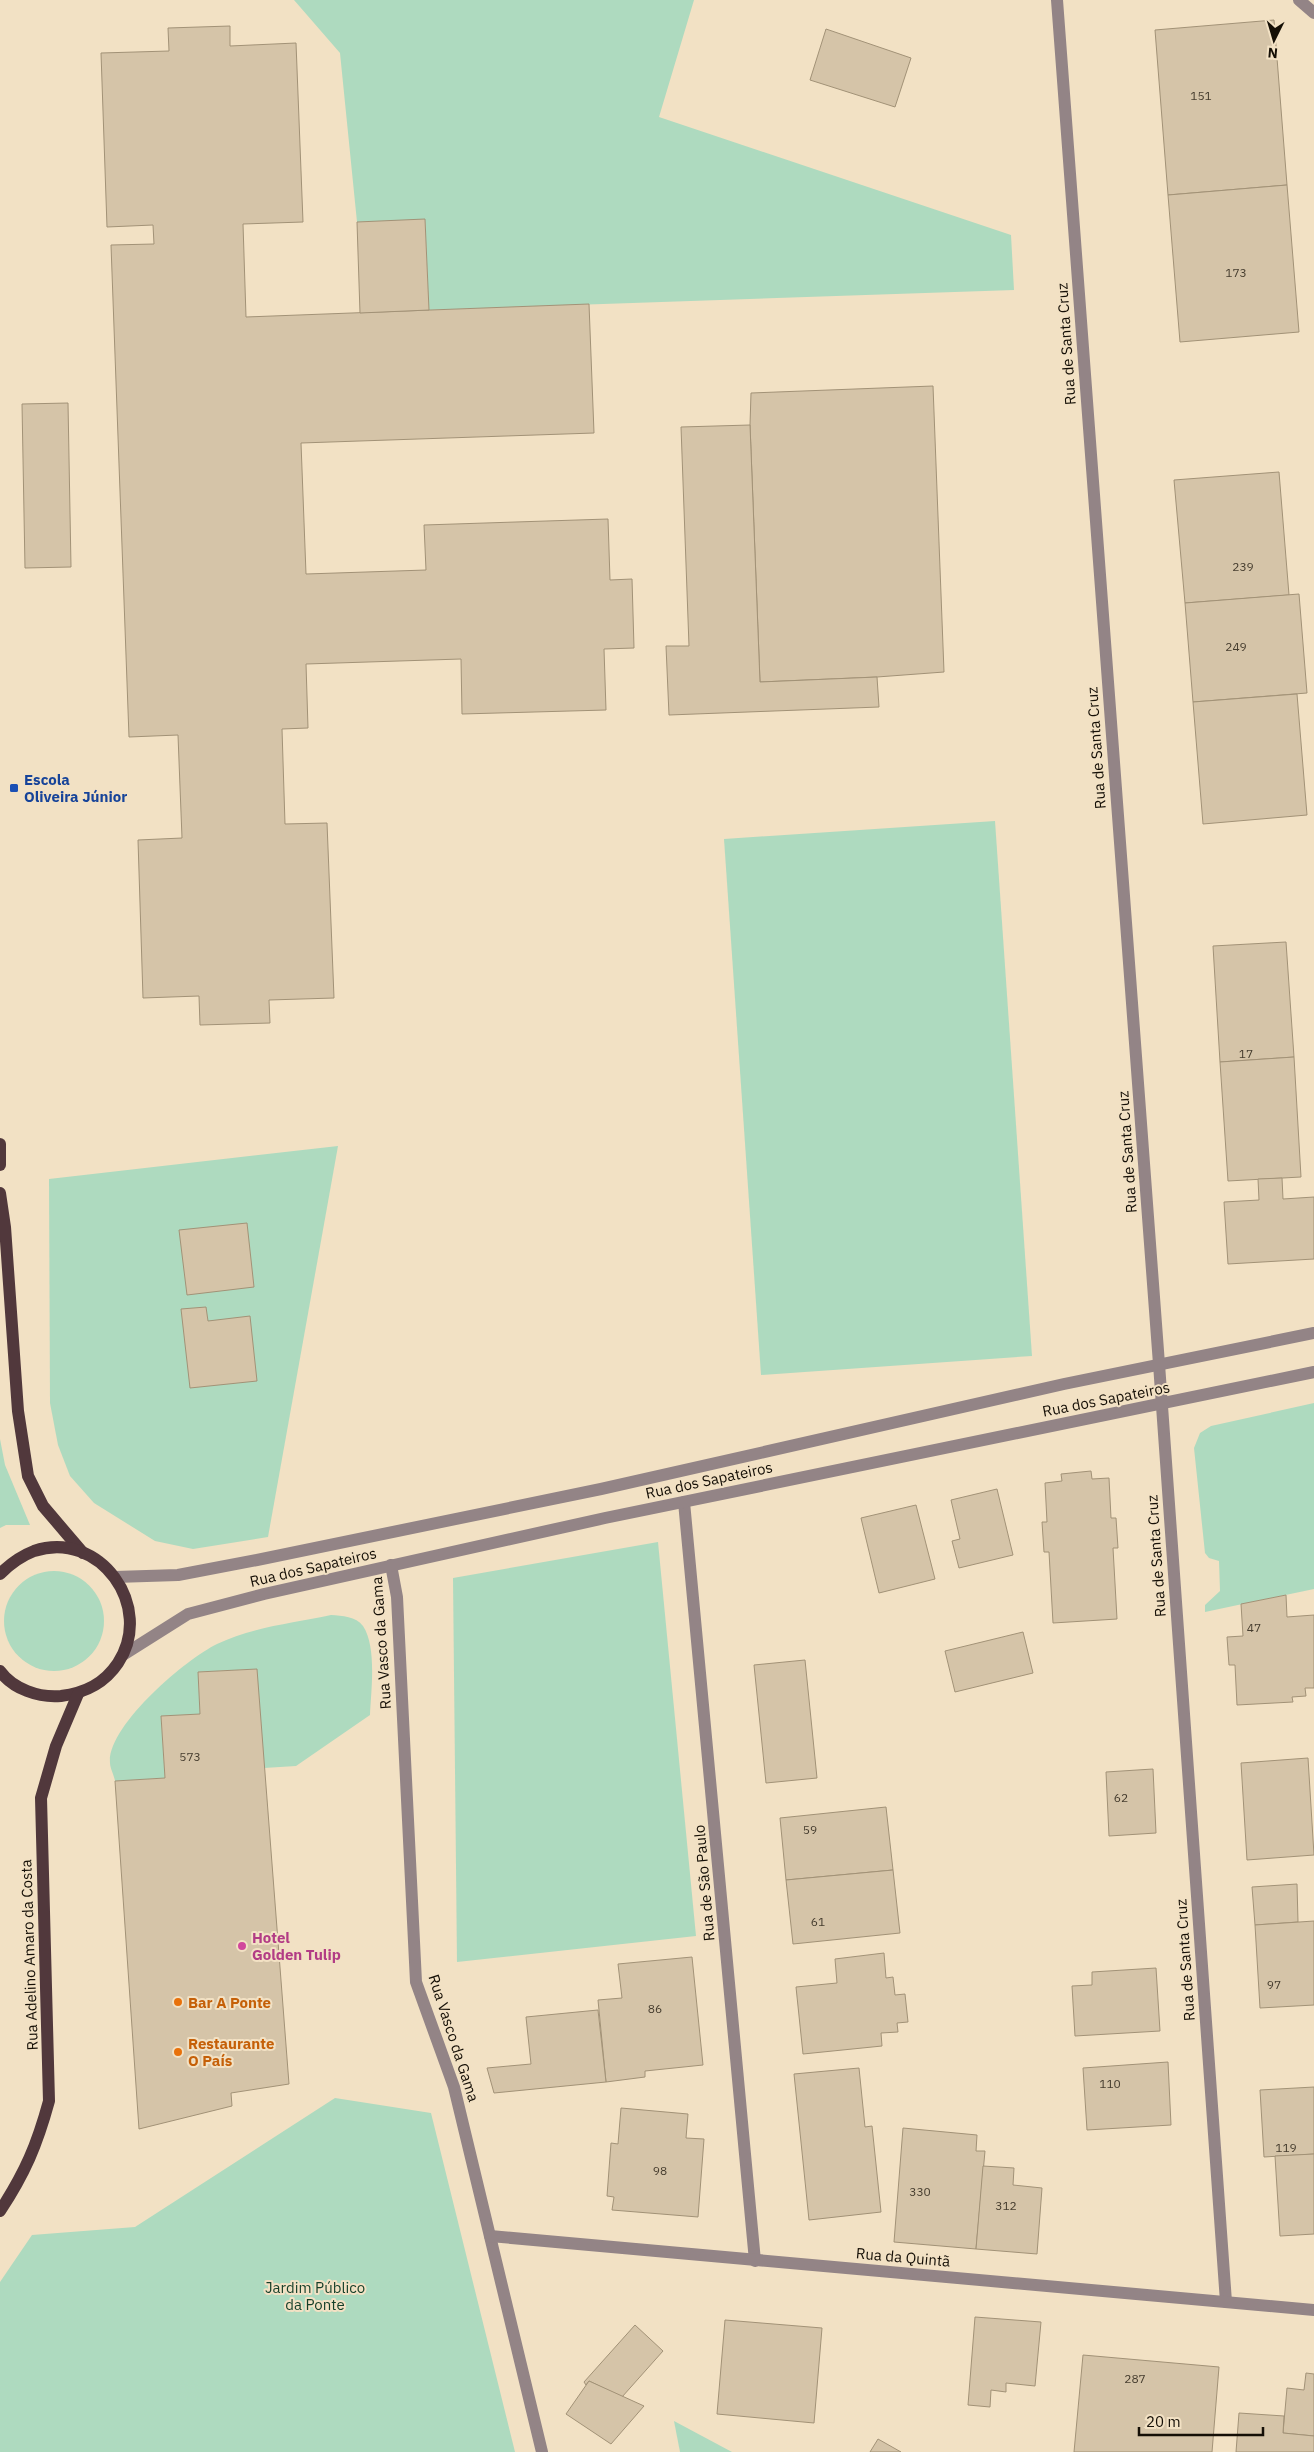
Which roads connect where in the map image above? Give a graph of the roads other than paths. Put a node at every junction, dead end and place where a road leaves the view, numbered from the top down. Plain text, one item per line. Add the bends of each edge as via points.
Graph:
1 (1057, 0) edge
2 (1299, 0) edge
3 (1314, 13) edge
4 (0, 1144) edge
5 (0, 1165) edge
6 (0, 1193) edge
7 (1314, 1333) edge
8 (1159, 1364) junction
9 (1314, 1372) edge
10 (1162, 1405) junction
11 (684, 1502) junction
12 (83, 1553) junction
13 (391, 1565) junction
14 (0, 1574) edge
15 (115, 1577) junction
16 (123, 1655) junction
17 (0, 1671) edge
18 (78, 1694) junction
19 (0, 2211) edge
20 (490, 2236) junction
21 (755, 2261) junction
22 (1226, 2302) junction
23 (1314, 2310) edge
24 (542, 2452) edge

1 - 8 street, Rua de Santa Cruz
2 - 3 street
4 - 5 main road
6 - 12 main road via 18,1411 28,1476 43,1506
7 - 8 street, Rua dos Sapateiros
8 - 10 street, Rua de Santa Cruz
8 - 15 street, Rua dos Sapateiros via 601,1489 257,1560 178,1575
9 - 10 street, Rua dos Sapateiros
10 - 11 street, Rua dos Sapateiros
10 - 22 street, Rua de Santa Cruz
11 - 13 street, Rua dos Sapateiros
11 - 21 street, Rua de São Paulo
12 - 14 main road via 59,1548 35,1551 14,1561
12 - 15 main road
13 - 16 street, Rua dos Sapateiros via 188,1614
13 - 20 street, Rua Vasco da Gama via 397,1597 416,1982 454,2087
15 - 16 main road via 125,1595 130,1614 130,1635
16 - 18 main road via 102,1681
17 - 18 main road via 7,1681 28,1691 52,1696
18 - 19 main road, Rua Adelino Amaro da Costa via 56,1746 41,1798 49,2101 39,2140 23,2175
20 - 21 street, Rua da Quintã
20 - 24 street, Rua Vasco da Gama
21 - 22 street, Rua da Quintã
22 - 23 street, Rua da Quintã

